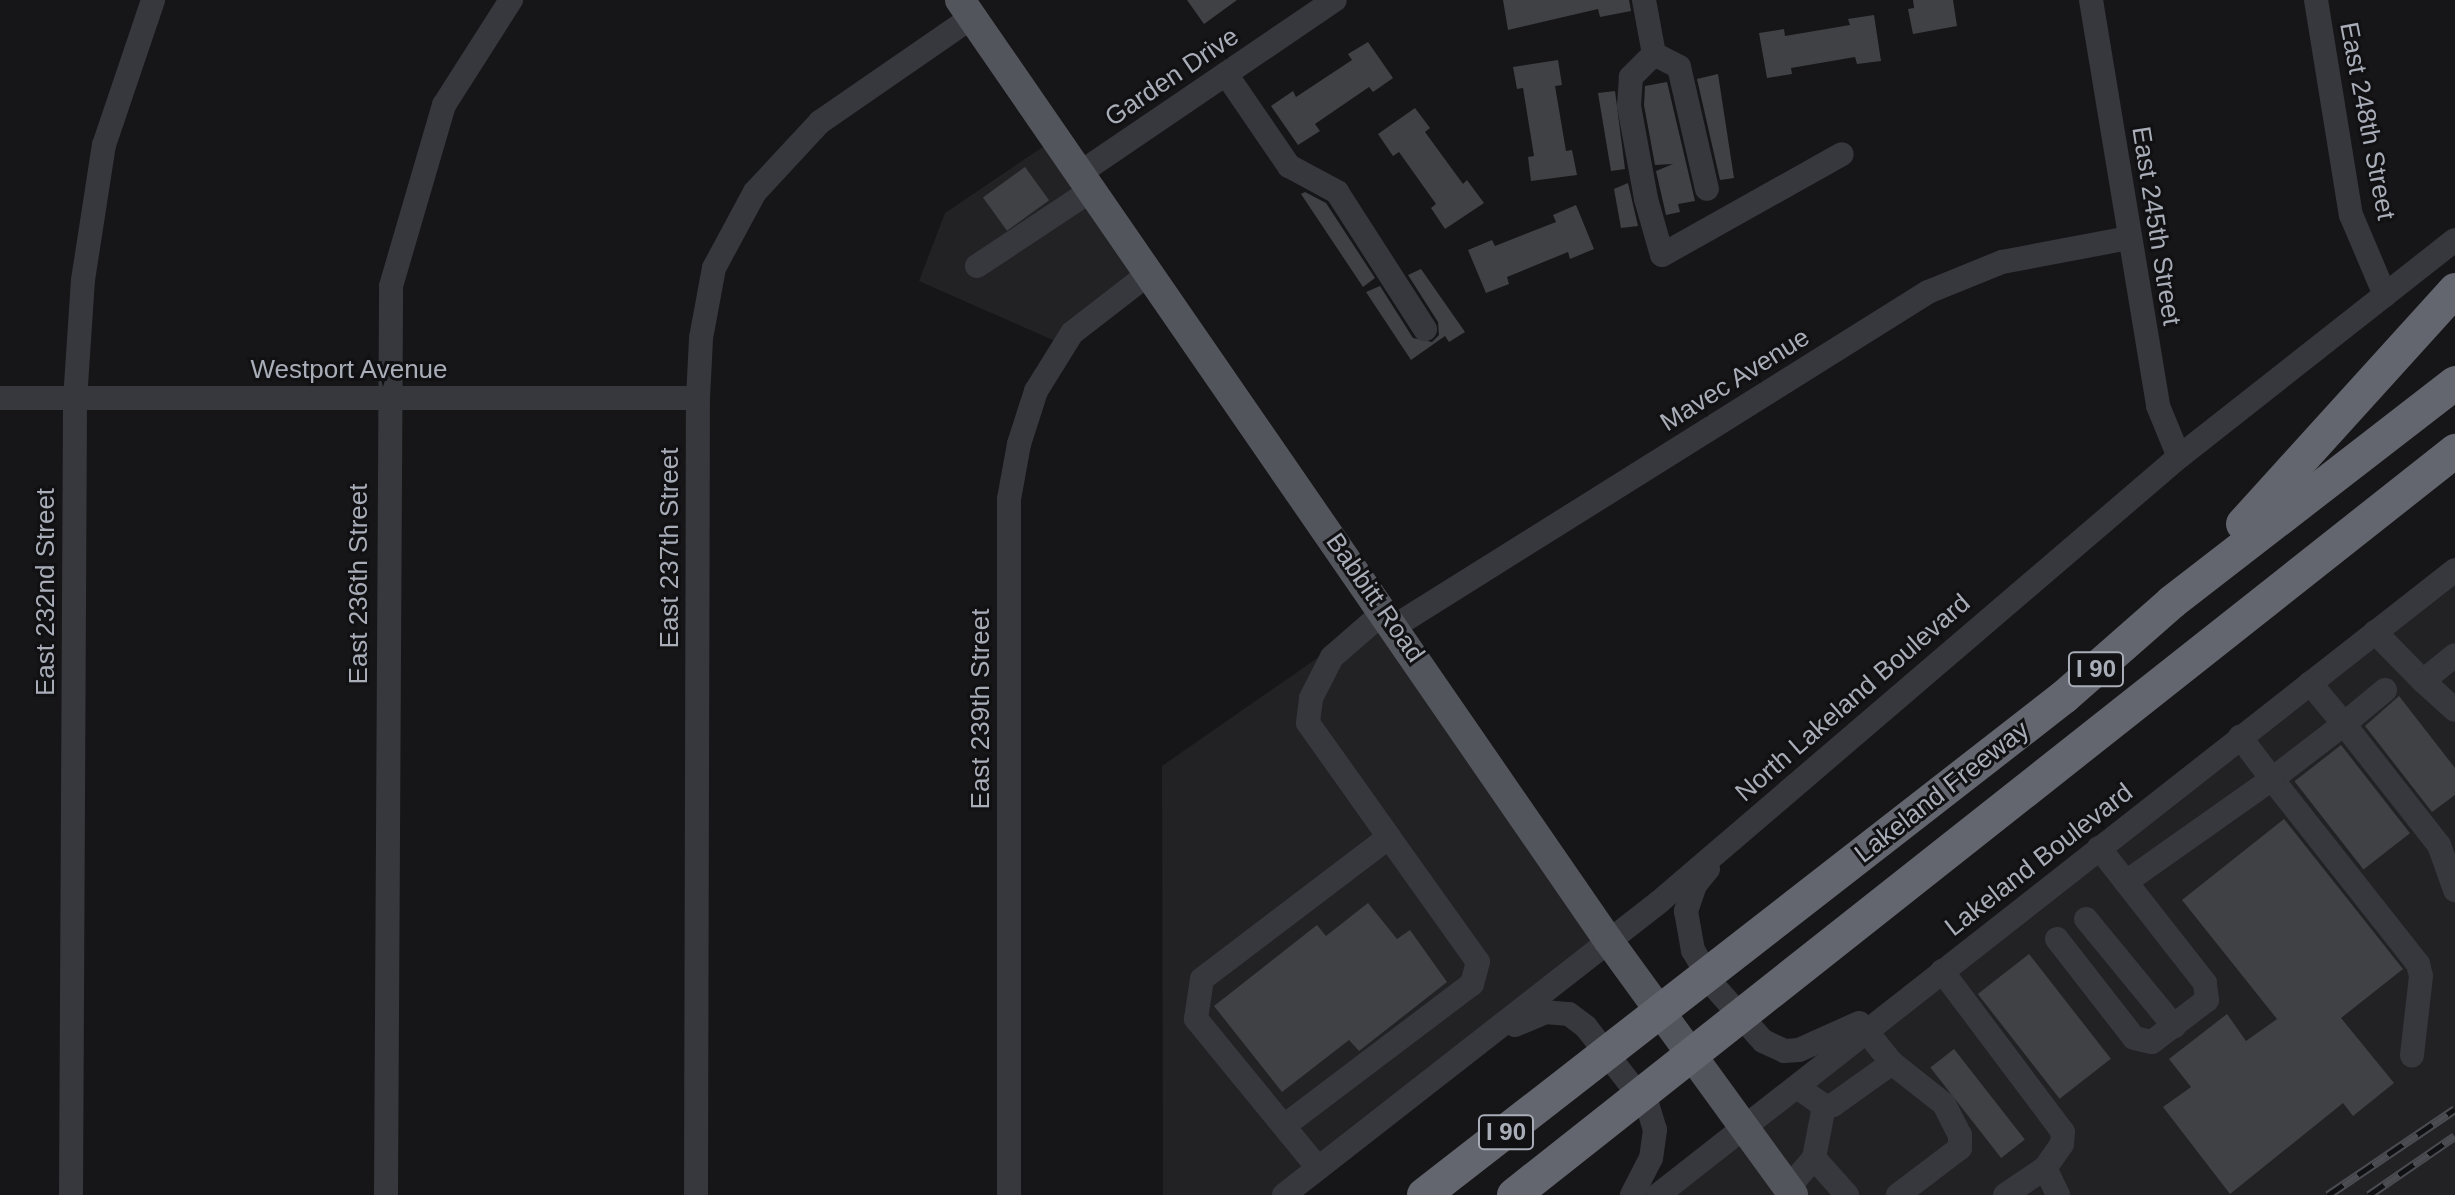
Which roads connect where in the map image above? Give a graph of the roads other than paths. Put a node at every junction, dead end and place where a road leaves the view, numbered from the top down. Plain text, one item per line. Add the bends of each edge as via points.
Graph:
1 (153, 0) edge
2 (511, 0) edge
3 (1335, 0) edge
4 (1644, 0) edge
5 (2091, 0) edge
6 (2316, 0) edge
7 (966, 8) edge
8 (1654, 54) junction
9 (1226, 74) junction
10 (1842, 154) dead end
11 (1086, 181) junction
12 (1707, 189) dead end
13 (2129, 238) junction
14 (2455, 240) edge
15 (977, 266) dead end
16 (1148, 274) junction
17 (2455, 290) edge
18 (2385, 295) junction
19 (1425, 329) dead end
20 (2455, 383) edge
21 (0, 398) edge
22 (387, 398) junction
23 (698, 398) junction
24 (75, 400) junction
25 (2455, 451) edge
26 (2179, 457) junction
27 (2455, 471) edge
28 (2455, 570) edge
29 (2269, 600) junction
30 (2172, 602) junction
31 (1390, 618) junction
32 (2375, 632) junction
33 (2455, 655) edge
34 (2423, 681) junction
35 (2310, 683) junction
36 (2385, 690) dead end
37 (2455, 710) edge
38 (2344, 724) junction
39 (2240, 737) junction
40 (2272, 779) junction
41 (1389, 837) junction
42 (1732, 839) junction
43 (2099, 848) junction
44 (2126, 882) junction
45 (2455, 890) edge
46 (2086, 919) dead end
47 (2057, 939) dead end
48 (1608, 940) junction
49 (1942, 971) junction
50 (1900, 1004) junction
51 (2174, 1026) junction
52 (1866, 1031) junction
53 (1484, 1038) junction
54 (2412, 1055) dead end
55 (1892, 1063) junction
56 (1797, 1087) junction
57 (1824, 1106) junction
58 (1284, 1126) junction
59 (1746, 1127) junction
60 (1814, 1158) junction
61 (1318, 1168) junction
62 (2045, 1168) junction
63 (1791, 1192) edge
64 (71, 1195) edge
65 (386, 1195) edge
66 (696, 1195) edge
67 (1009, 1195) edge
68 (1284, 1195) edge
69 (1424, 1195) edge
70 (1514, 1195) edge
71 (1632, 1195) edge
72 (1658, 1195) edge
73 (1847, 1195) edge
74 (1898, 1195) edge
75 (2005, 1195) edge
76 (2058, 1195) edge

1 - 24 street, East 232nd Street via 104,145 83,280
2 - 22 street, East 236th Street via 485,35 440,118 391,286
3 - 9 street, Garden Drive
4 - 8 street
5 - 13 street, East 245th Street
6 - 18 street, East 248th Street via 2351,215
7 - 11 main road, Babbitt Road
7 - 23 street, East 237th Street via 820,122 755,192 714,268 701,338
8 - 10 street via 1631,77 1629,106 1662,255
8 - 12 street via 1679,67
9 - 11 street, Garden Drive
9 - 19 street via 1289,166 1337,192
11 - 15 street, Garden Drive
11 - 16 main road, Babbitt Road
13 - 26 street, East 245th Street via 2158,406
13 - 31 street, Mavec Avenue via 2002,262 1928,292
14 - 18 street, North Lakeland Boulevard
16 - 31 main road, Babbitt Road
16 - 67 street, East 239th Street via 1072,333 1036,391 1009,499
17 - 30 highway
18 - 26 street, North Lakeland Boulevard
20 - 30 highway, Lakeland Freeway / I 90
21 - 24 street, Westport Avenue
22 - 23 street, Westport Avenue
22 - 24 street, Westport Avenue
22 - 65 street, East 236th Street
23 - 66 street, East 237th Street
24 - 64 street, East 232nd Street
25 - 29 highway, Lakeland Freeway / I 90
26 - 42 street, North Lakeland Boulevard
27 - 29 highway
28 - 32 street, Lakeland Boulevard
29 - 70 highway, Lakeland Freeway / I 90
30 - 69 highway, Lakeland Freeway / I 90 via 2064,697
31 - 41 street, Mavec Avenue via 1332,657 1311,698 1308,723
31 - 48 main road, Babbitt Road
32 - 34 street
32 - 35 street, Lakeland Boulevard
33 - 34 street
34 - 37 street
35 - 38 street
35 - 39 street, Lakeland Boulevard
36 - 38 street
38 - 40 street
38 - 45 street via 2439,845
39 - 40 street
39 - 43 street, Lakeland Boulevard
40 - 44 street
40 - 54 street via 2418,964
41 - 58 street via 1478,962 1472,984
41 - 58 street via 1202,979 1196,1019
42 - 48 street, North Lakeland Boulevard
42 - 50 street via 1695,885 1686,911 1697,959 1763,1041 1784,1051 1799,1050
43 - 44 street
43 - 49 street, Lakeland Boulevard
44 - 51 street via 2205,983 2207,1000
46 - 51 street
47 - 51 street via 2134,1038 2152,1042
48 - 53 street, North Lakeland Boulevard
48 - 59 main road, Babbitt Road
49 - 50 street, Lakeland Boulevard
49 - 62 street via 2063,1132 2062,1144
50 - 52 street, Lakeland Boulevard
52 - 55 street
52 - 56 street, Lakeland Boulevard
53 - 61 street, North Lakeland Boulevard
53 - 71 street via 1545,1012 1569,1014 1586,1027 1648,1107 1655,1130 1651,1158
55 - 57 street
55 - 74 street via 1944,1104 1960,1135 1960,1148
56 - 57 street
56 - 59 street, Lakeland Boulevard
57 - 60 street
58 - 61 street
59 - 63 main road, Babbitt Road
59 - 72 street, Lakeland Boulevard
60 - 63 street
60 - 73 street
61 - 68 street, North Lakeland Boulevard
62 - 75 street
62 - 76 street

